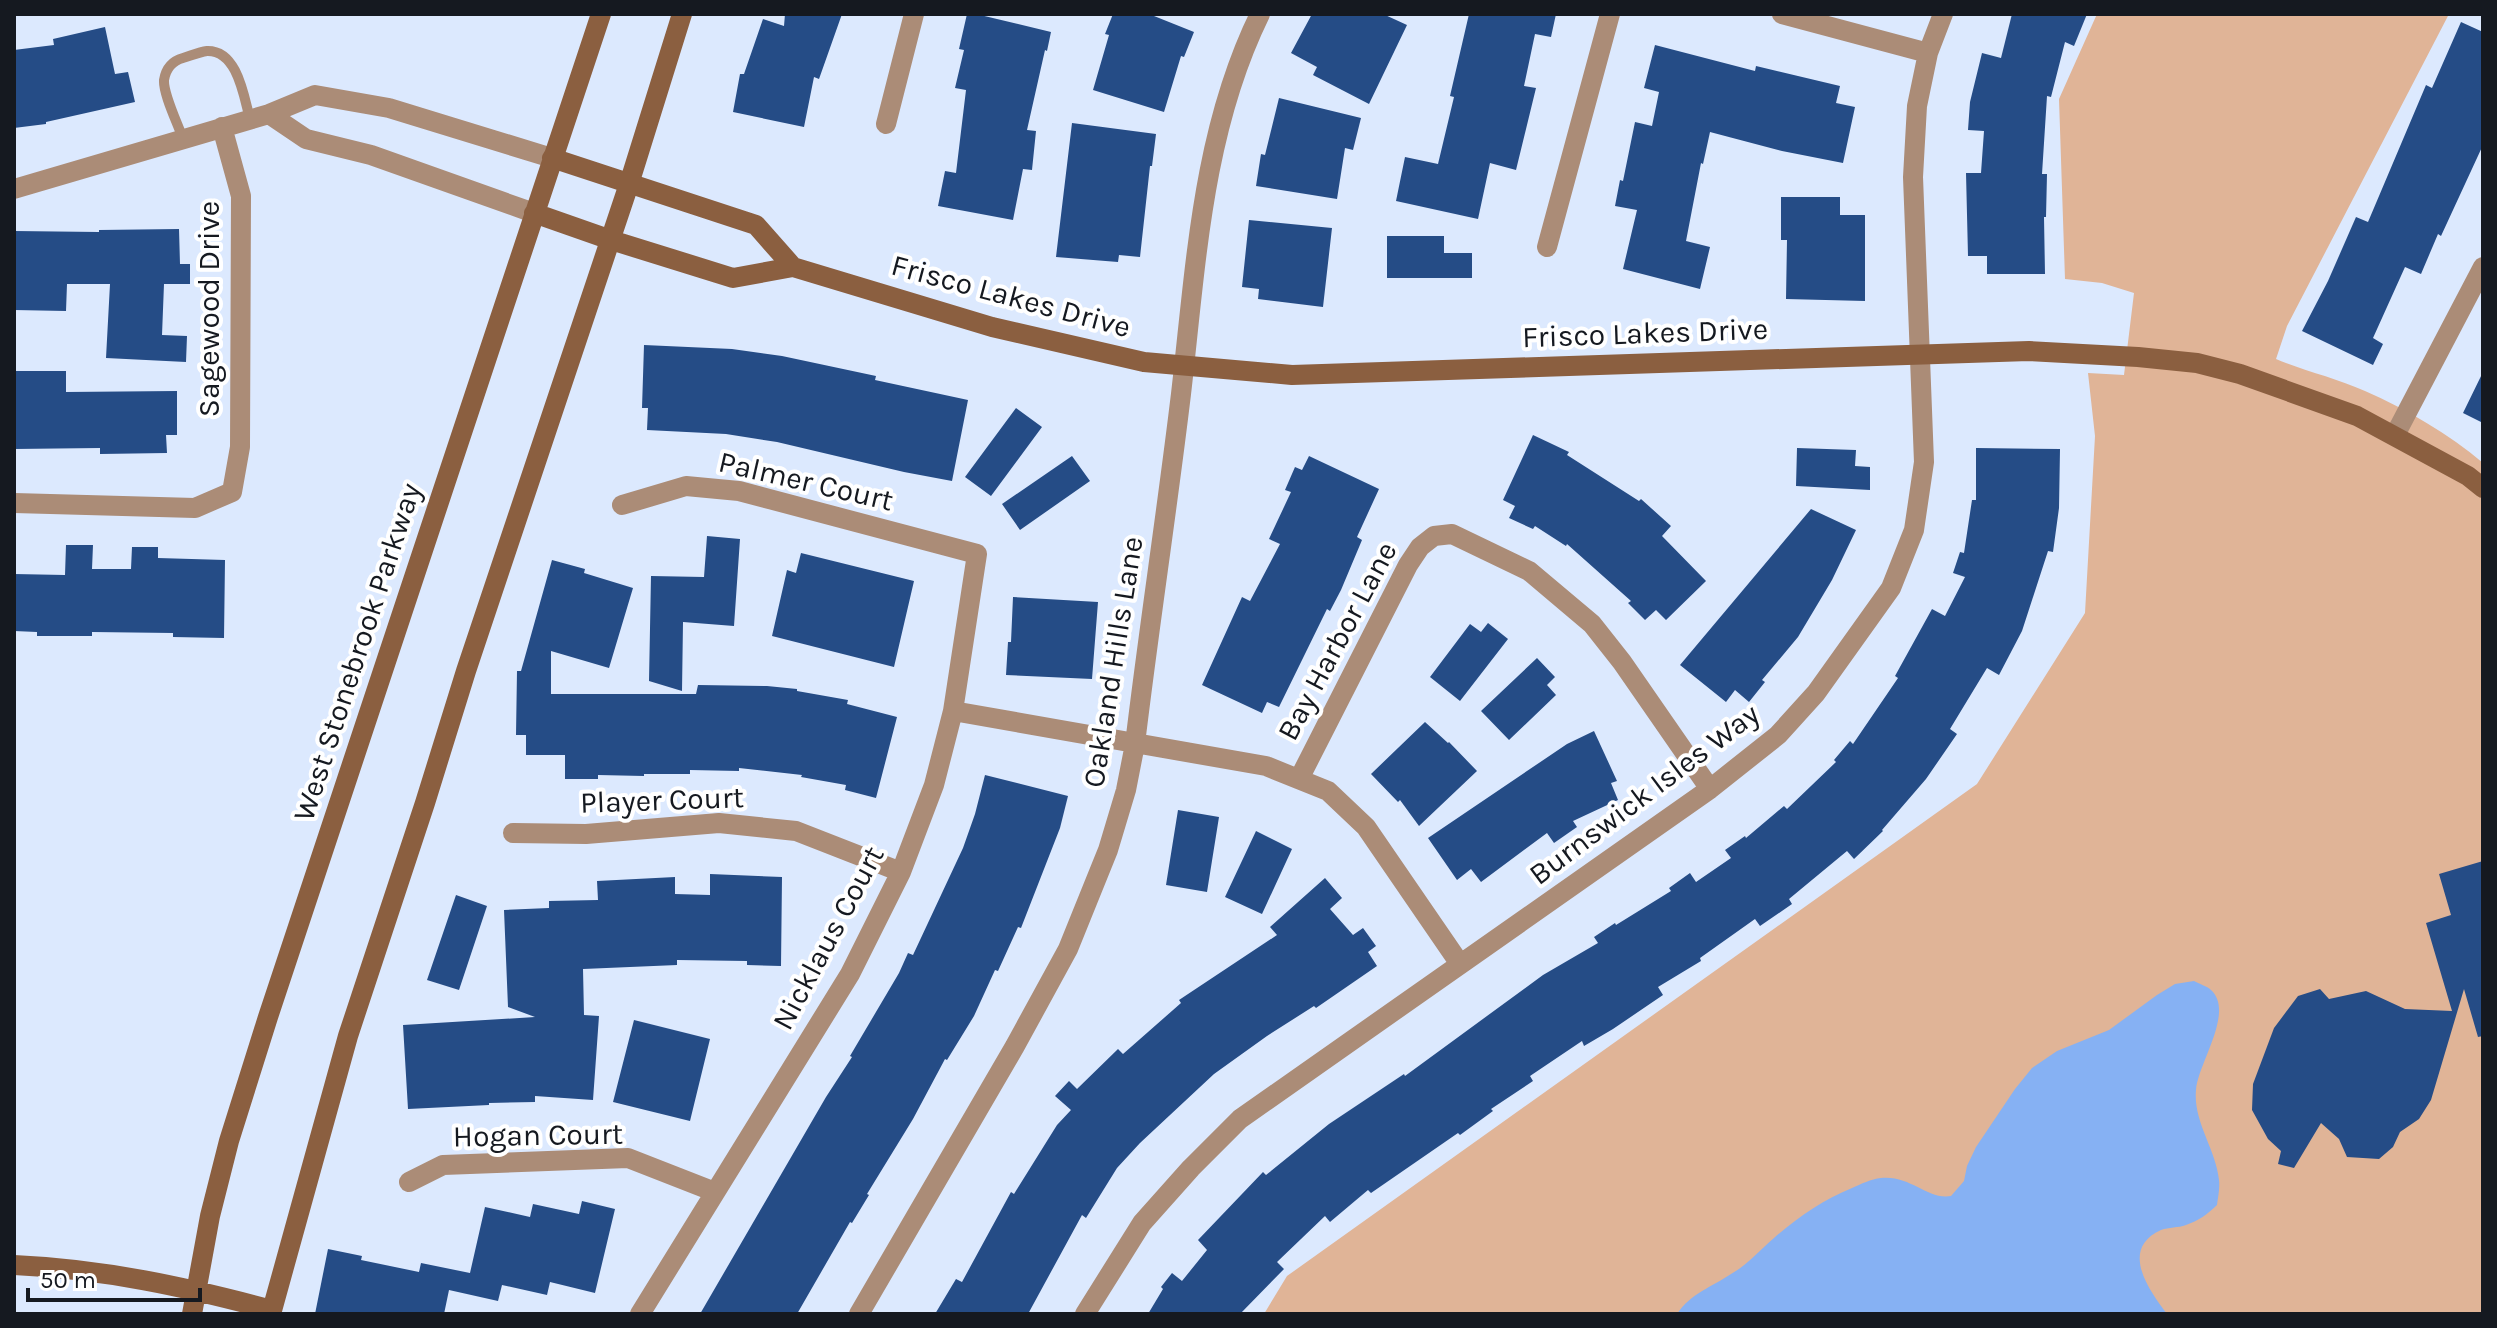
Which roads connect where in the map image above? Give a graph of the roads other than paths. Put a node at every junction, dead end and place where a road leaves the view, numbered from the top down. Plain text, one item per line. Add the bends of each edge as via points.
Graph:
1 (601, 14) edge
2 (682, 14) edge
3 (914, 14) edge
4 (1260, 14) edge
5 (1610, 14) edge
6 (1782, 14) edge
7 (1943, 14) edge
8 (1928, 53) junction
9 (260, 117) junction
10 (886, 124) dead end
11 (222, 127) junction
12 (183, 139) junction
13 (552, 158) junction
14 (629, 184) junction
15 (14, 189) edge
16 (534, 213) junction
17 (611, 240) junction
18 (1547, 247) dead end
19 (793, 267) junction
20 (2483, 267) edge
21 (1919, 354) junction
22 (1184, 366) junction
23 (2395, 435) junction
24 (2483, 488) edge
25 (14, 503) edge
26 (622, 505) dead end
27 (977, 554) joint
28 (953, 711) junction
29 (1135, 744) junction
30 (1299, 779) junction
31 (1710, 789) junction
32 (513, 833) dead end
33 (901, 872) junction
34 (1460, 964) junction
35 (409, 1182) dead end
36 (715, 1192) junction
37 (14, 1265) edge
38 (197, 1290) junction
39 (272, 1312) edge
40 (192, 1314) edge
41 (640, 1314) edge
42 (859, 1314) edge
43 (1085, 1314) edge

1 - 13 street, West Stonebrook Parkway
2 - 14 street
3 - 10 street
4 - 22 street, Oakland Hills Lane via 1223,111 1201,212
5 - 18 street
6 - 8 street
7 - 8 street, Burnswick Isles Way
8 - 21 street, Burnswick Isles Way via 1917,106 1913,177
9 - 11 street
9 - 12 lane via 234,68 206,51 173,61 166,70 164,84
9 - 13 street via 315,95 389,108
9 - 16 street, Frisco Lakes Drive via 306,139 371,155
11 - 12 street
11 - 25 street, Sagewood Drive via 241,196 240,447 232,492 195,508
12 - 15 street
13 - 14 street
13 - 16 street, West Stonebrook Parkway
14 - 17 street
14 - 19 street via 756,225
16 - 17 street, Frisco Lakes Drive
16 - 38 street, West Stonebrook Parkway via 264,1030 213,1201
17 - 19 street, Frisco Lakes Drive via 733,278
17 - 39 street via 348,1036
19 - 22 street, Frisco Lakes Drive via 992,327 1144,362
20 - 23 street
21 - 22 street, Frisco Lakes Drive via 1292,375
21 - 23 street, Frisco Lakes Drive via 2029,351 2197,363 2357,416
21 - 31 street, Burnswick Isles Way via 1924,462 1914,530 1891,588 1816,693 1778,735
22 - 29 street, Oakland Hills Lane
23 - 24 street, Frisco Lakes Drive
26 - 27 street, Palmer Court via 686,486 739,491
27 - 28 street, Nicklaus Court
28 - 29 street
28 - 33 street, Nicklaus Court via 934,785
29 - 30 street via 1266,766
29 - 42 street, Oakland Hills Lane via 1108,850 1068,949
30 - 31 street, Bay Harbor Lane via 1408,565 1434,536 1452,534 1529,571 1592,624
30 - 34 street via 1328,791 1366,827
31 - 34 street, Burnswick Isles Way
32 - 33 street, Player Court via 586,834 719,823 796,831
33 - 36 street, Nicklaus Court via 850,974
34 - 43 street, Burnswick Isles Way via 1240,1119 1142,1223
35 - 36 street, Hogan Court via 443,1165 628,1158
36 - 41 street, Nicklaus Court
37 - 38 street via 139,1278
38 - 39 street
38 - 40 street, West Stonebrook Parkway

